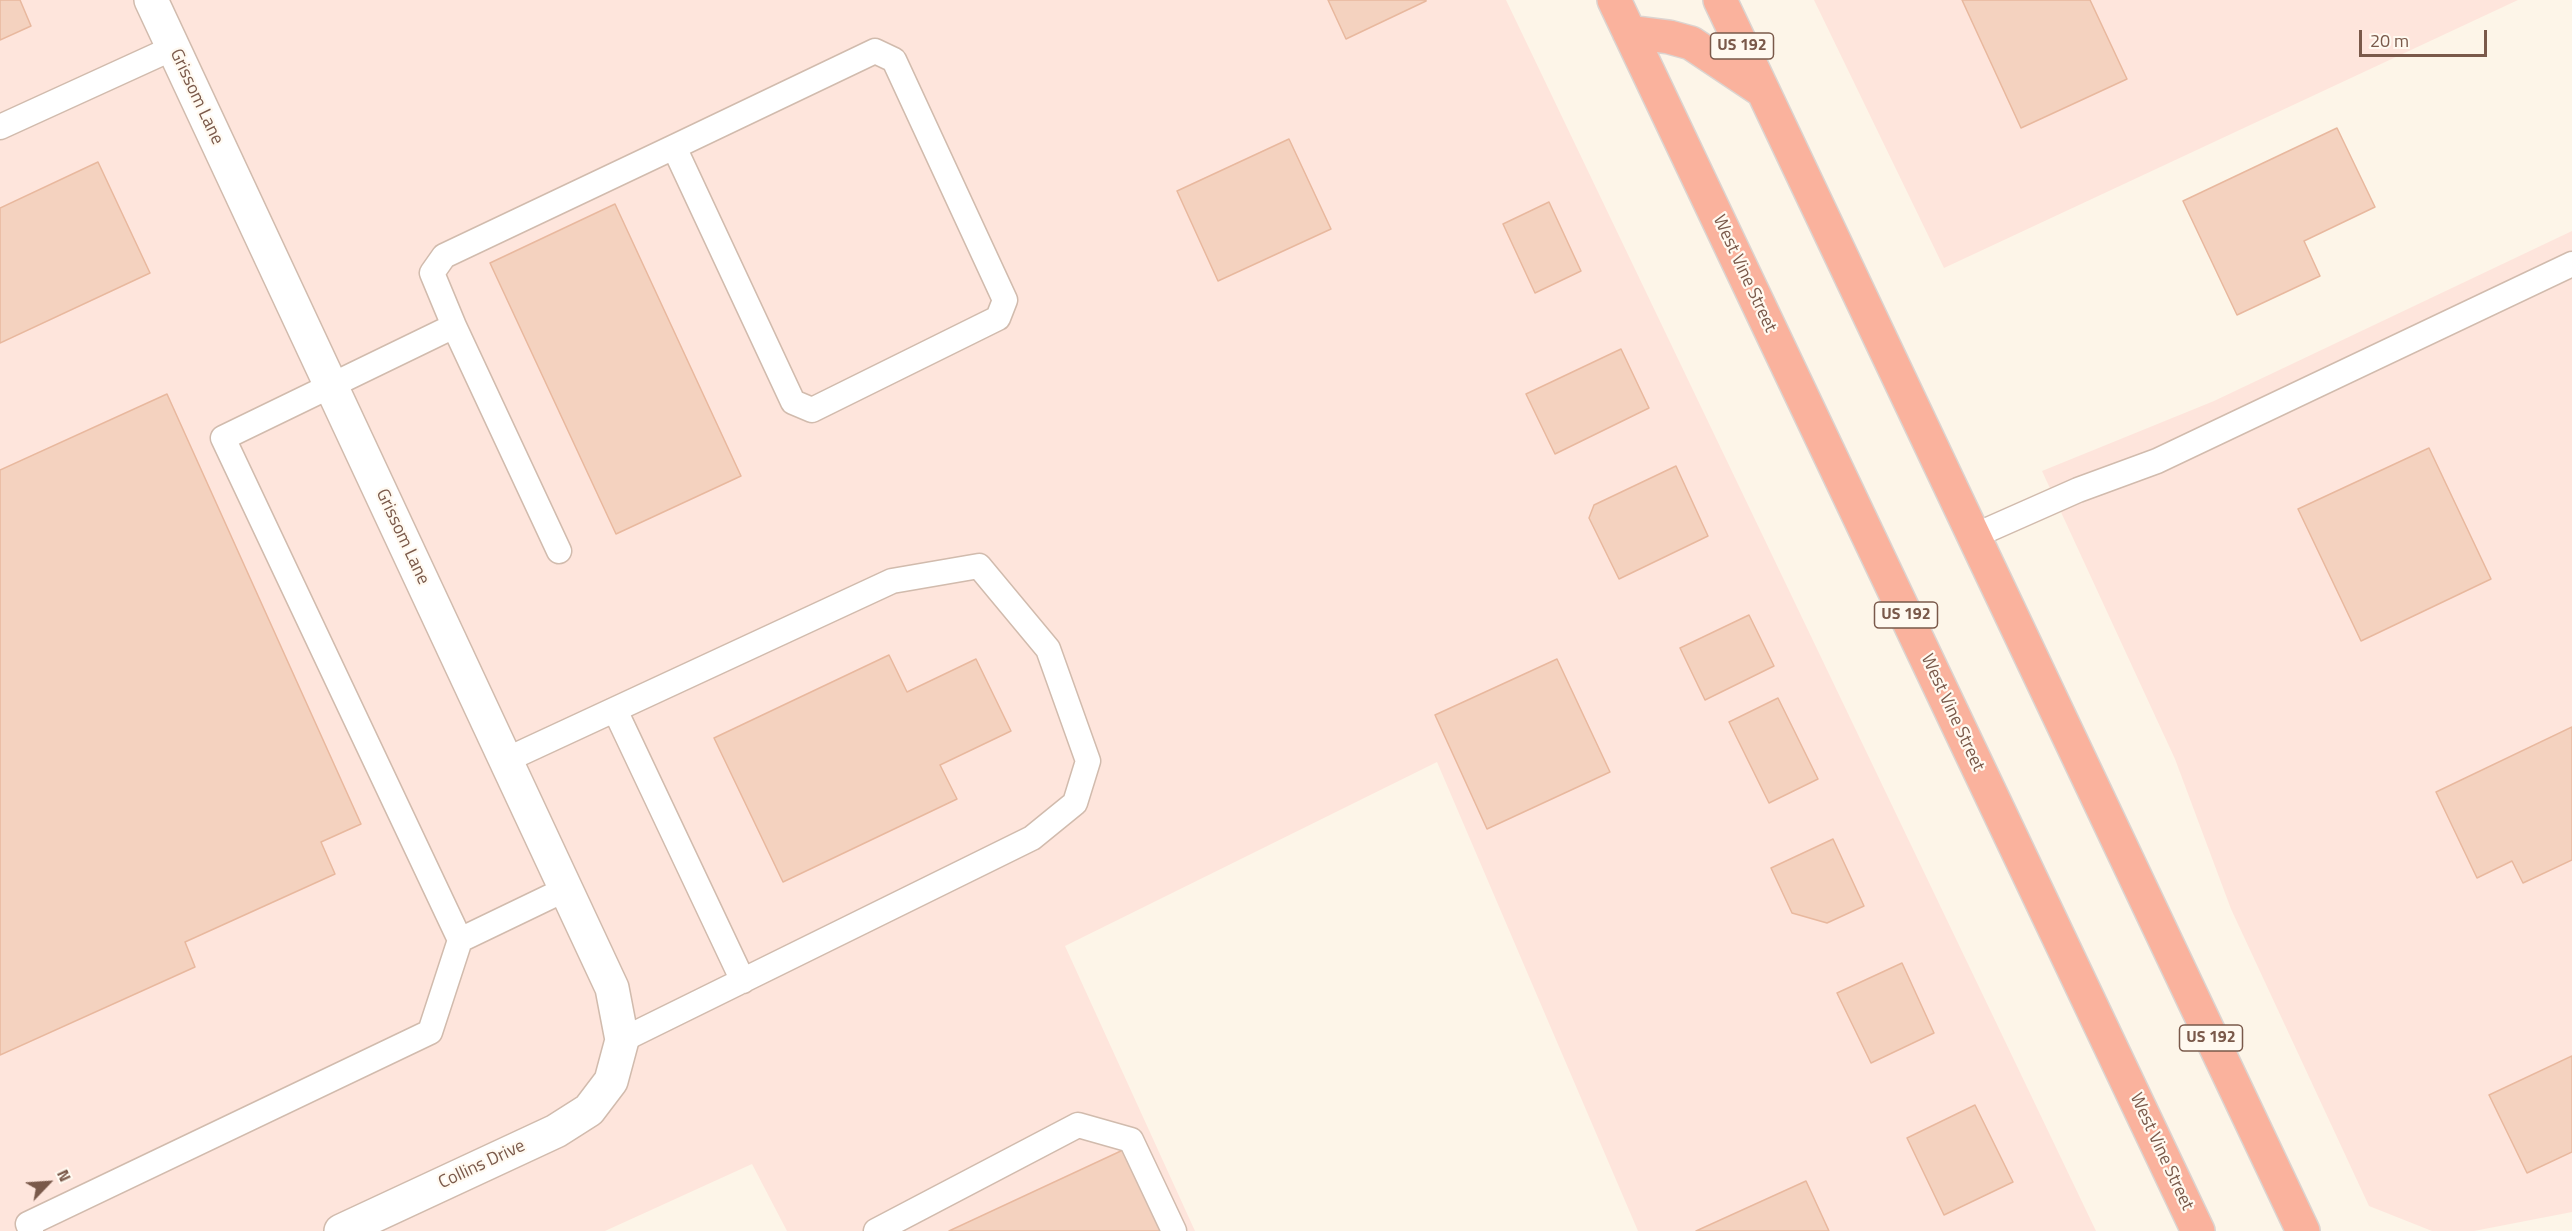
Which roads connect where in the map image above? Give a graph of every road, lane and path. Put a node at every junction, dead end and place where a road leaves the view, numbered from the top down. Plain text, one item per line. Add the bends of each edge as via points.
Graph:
1 (151, 0) edge
2 (1614, 0) edge
3 (1720, 0) edge
4 (1629, 32) junction
5 (173, 48) junction
6 (1763, 91) junction
7 (0, 127) edge
8 (674, 147) junction
9 (2572, 264) edge
10 (454, 326) junction
11 (331, 386) junction
12 (1974, 536) junction
13 (559, 551) dead end
14 (615, 710) junction
15 (506, 760) junction
16 (566, 889) junction
17 (460, 940) junction
18 (743, 981) junction
19 (622, 1040) junction
20 (611, 1081) joint
21 (31, 1231) edge
22 (340, 1231) edge
23 (876, 1231) edge
24 (1174, 1231) edge
25 (2198, 1231) edge
26 (2303, 1231) edge

1 - 5 street, Grissom Lane
2 - 4 highway, West Vine Street / US 192
3 - 6 highway, US 192
4 - 6 highway via 1670,36 1691,43
4 - 25 highway, West Vine Street / US 192
5 - 7 lane
5 - 11 street, Grissom Lane
6 - 12 highway, US 192
8 - 8 lane via 875,51 894,60 1005,300 999,318 812,410 793,402
8 - 10 lane via 444,256 432,273
9 - 12 lane via 2157,461 2078,489
10 - 11 lane
10 - 13 lane
11 - 15 street, Grissom Lane
11 - 17 lane via 223,438
12 - 26 highway, US 192
14 - 15 lane
14 - 18 lane
14 - 18 lane via 892,581 979,566 1048,649 1088,761 1075,803 1032,838
15 - 16 street, Grissom Lane
16 - 17 lane
16 - 19 street, Grissom Lane via 612,988
17 - 21 lane via 430,1032 28,1224
18 - 19 lane
19 - 20 street, Grissom Lane
20 - 22 street, Collins Drive via 589,1110 556,1131
23 - 24 lane via 1078,1125 1131,1140

